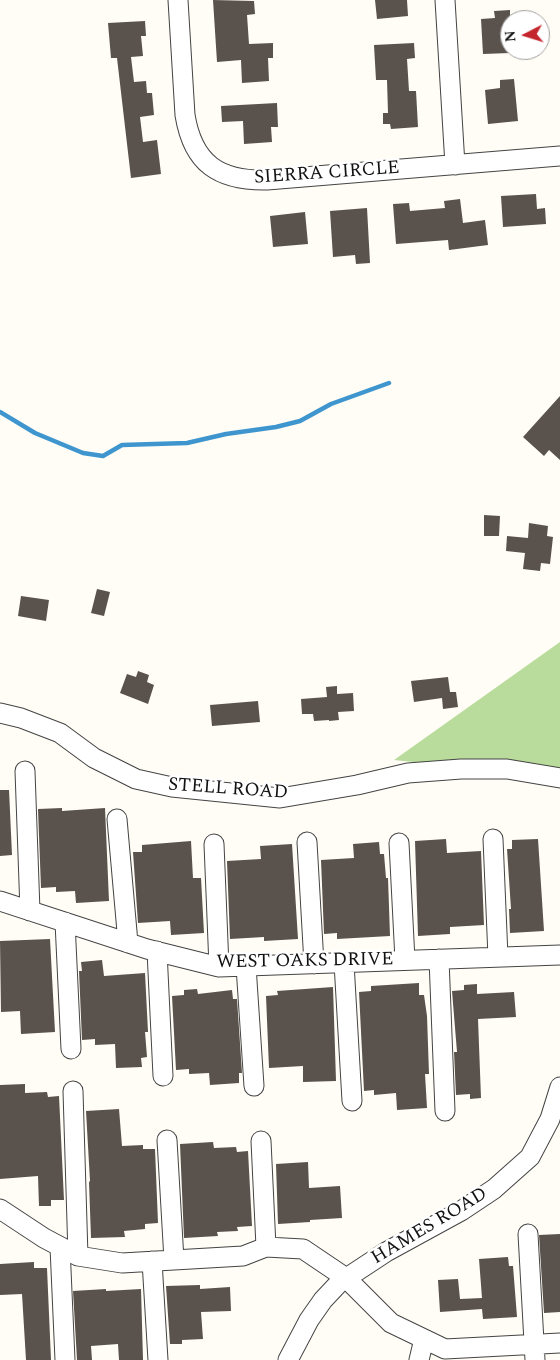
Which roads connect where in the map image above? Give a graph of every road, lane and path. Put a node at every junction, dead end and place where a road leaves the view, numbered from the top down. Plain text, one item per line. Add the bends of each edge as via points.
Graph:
1 (178, 0) edge
2 (445, 0) edge
3 (560, 156) edge
4 (455, 165) junction
5 (0, 714) edge
6 (25, 771) dead end
7 (560, 778) edge
8 (117, 819) dead end
9 (493, 839) dead end
10 (307, 842) dead end
11 (399, 843) dead end
12 (214, 844) dead end
13 (0, 902) edge
14 (30, 911) junction
15 (65, 922) junction
16 (128, 943) junction
17 (157, 951) junction
18 (560, 955) edge
19 (498, 957) junction
20 (439, 959) junction
21 (405, 960) junction
22 (344, 963) junction
23 (314, 964) junction
24 (246, 966) junction
25 (219, 967) junction
26 (71, 1049) dead end
27 (163, 1076) dead end
28 (254, 1086) dead end
29 (560, 1087) edge
30 (73, 1091) dead end
31 (352, 1101) dead end
32 (445, 1111) dead end
33 (167, 1140) dead end
34 (261, 1141) dead end
35 (0, 1209) edge
36 (528, 1234) dead end
37 (60, 1247) junction
38 (266, 1247) junction
39 (78, 1256) junction
40 (174, 1260) junction
41 (152, 1261) junction
42 (346, 1278) junction
43 (424, 1339) junction
44 (560, 1343) edge
45 (535, 1352) edge
46 (65, 1360) edge
47 (158, 1360) edge
48 (288, 1360) edge
49 (419, 1360) edge

1 - 4 street, SIERRA CIRCLE via 188,131 201,156 224,174 238,179 267,180
2 - 4 street
3 - 4 street, SIERRA CIRCLE
5 - 7 street, STELL ROAD via 21,718 60,733 94,758 136,780 172,787 280,798 408,773 461,769 507,769
6 - 14 street
8 - 16 street
9 - 19 street
10 - 23 street
11 - 21 street
12 - 25 street
13 - 14 street, WEST OAKS DRIVE
14 - 15 street, WEST OAKS DRIVE
15 - 16 street, WEST OAKS DRIVE
15 - 26 street
16 - 17 street, WEST OAKS DRIVE
17 - 25 street, WEST OAKS DRIVE
17 - 27 street
18 - 19 street, WEST OAKS DRIVE
19 - 20 street, WEST OAKS DRIVE
20 - 21 street, WEST OAKS DRIVE
20 - 32 street
21 - 22 street, WEST OAKS DRIVE
22 - 23 street, WEST OAKS DRIVE
22 - 31 street
23 - 24 street, WEST OAKS DRIVE
24 - 25 street, WEST OAKS DRIVE
24 - 28 street
29 - 42 street, HAMES ROAD via 550,1120 530,1157 494,1189 467,1207
30 - 39 street
33 - 40 street
34 - 38 street
35 - 37 street
36 - 45 street
37 - 39 street
37 - 46 street
38 - 40 street via 243,1256
38 - 42 street via 303,1249
39 - 41 street via 122,1263
40 - 41 street
41 - 47 street
42 - 43 street via 391,1323
42 - 48 street, HAMES ROAD via 308,1320
43 - 45 street via 445,1349
43 - 49 street
44 - 45 street

